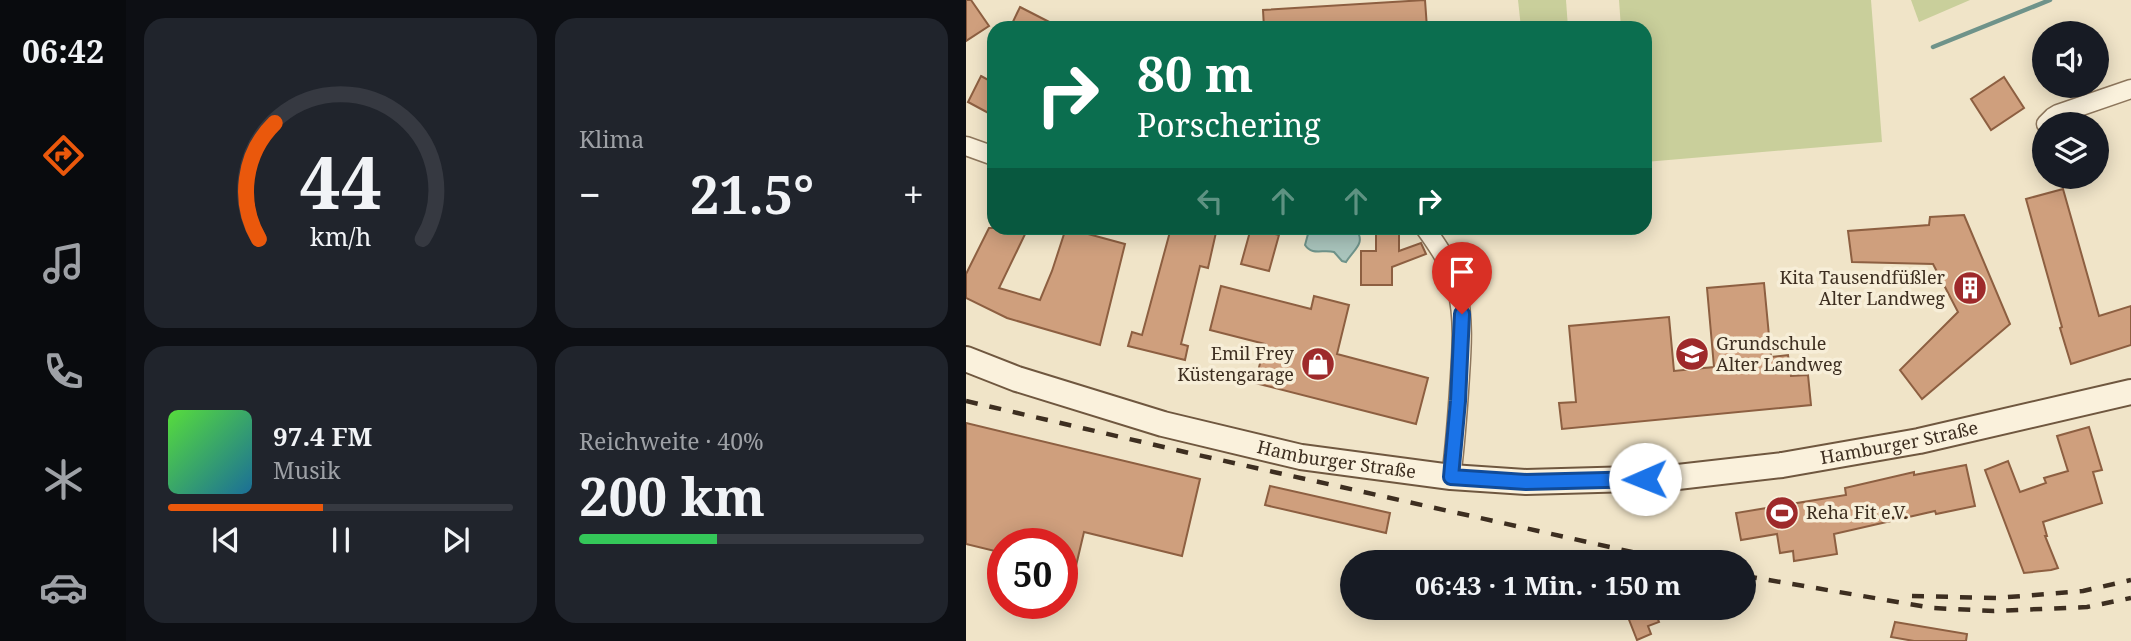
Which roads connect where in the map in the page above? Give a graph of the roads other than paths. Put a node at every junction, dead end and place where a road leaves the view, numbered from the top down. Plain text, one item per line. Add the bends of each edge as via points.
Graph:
1 (2131, 89) edge
2 (2067, 112) edge
3 (966, 146) edge
4 (987, 154) edge
5 (1429, 235) edge
6 (966, 359) edge
7 (2131, 392) edge
8 (1451, 477) junction

1 - 2 street
3 - 4 street
5 - 8 street via 1451,269 1462,314
6 - 8 main road, Hamburger Straße via 1163,424 1301,457
7 - 8 main road, Hamburger Straße via 1919,441 1782,466 1669,478 1526,482

